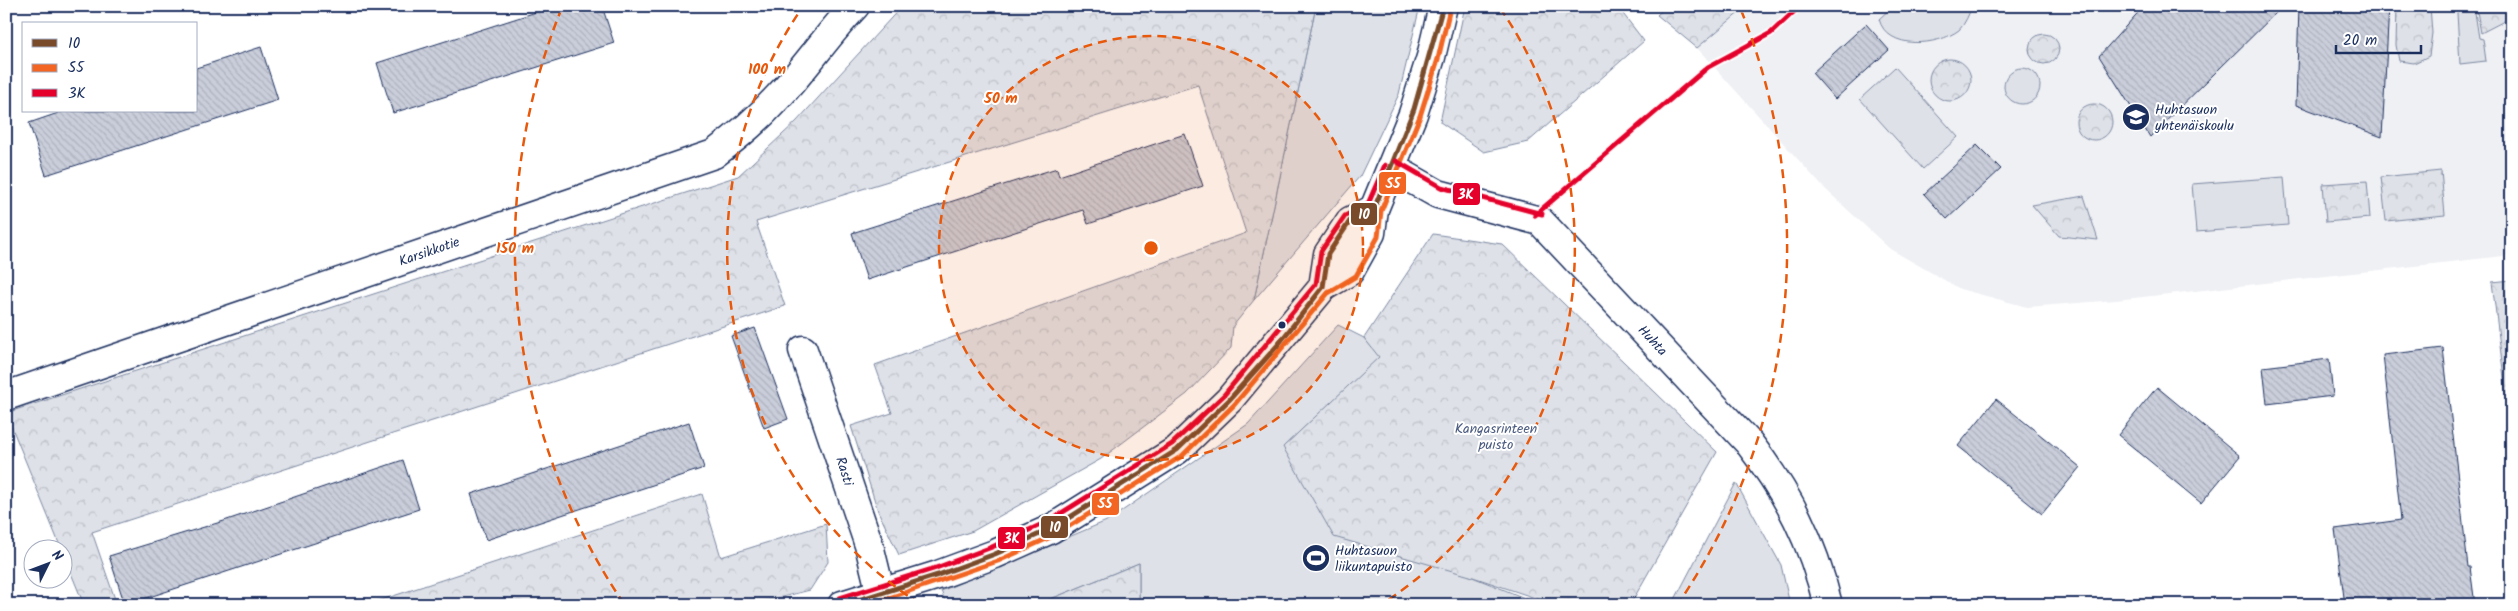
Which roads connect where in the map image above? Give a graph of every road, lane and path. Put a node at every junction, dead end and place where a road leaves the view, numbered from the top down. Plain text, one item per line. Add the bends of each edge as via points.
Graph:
1 (855, 6) edge
2 (1443, 6) edge
3 (1392, 168) junction
4 (803, 350) dead end
5 (6, 396) edge
6 (882, 594) junction
7 (842, 605) edge
8 (1828, 605) edge

1 - 5 street, Karsikkotie via 778,97 748,128 714,154
2 - 3 street via 1431,57
3 - 6 street via 1374,209 1371,233 1350,271 1324,287 1230,400 1177,450 1051,529 995,554
3 - 8 street, Huhta via 1438,194 1540,222 1749,442 1778,481 1799,520
4 - 6 street, Rasti via 869,545
6 - 7 street

